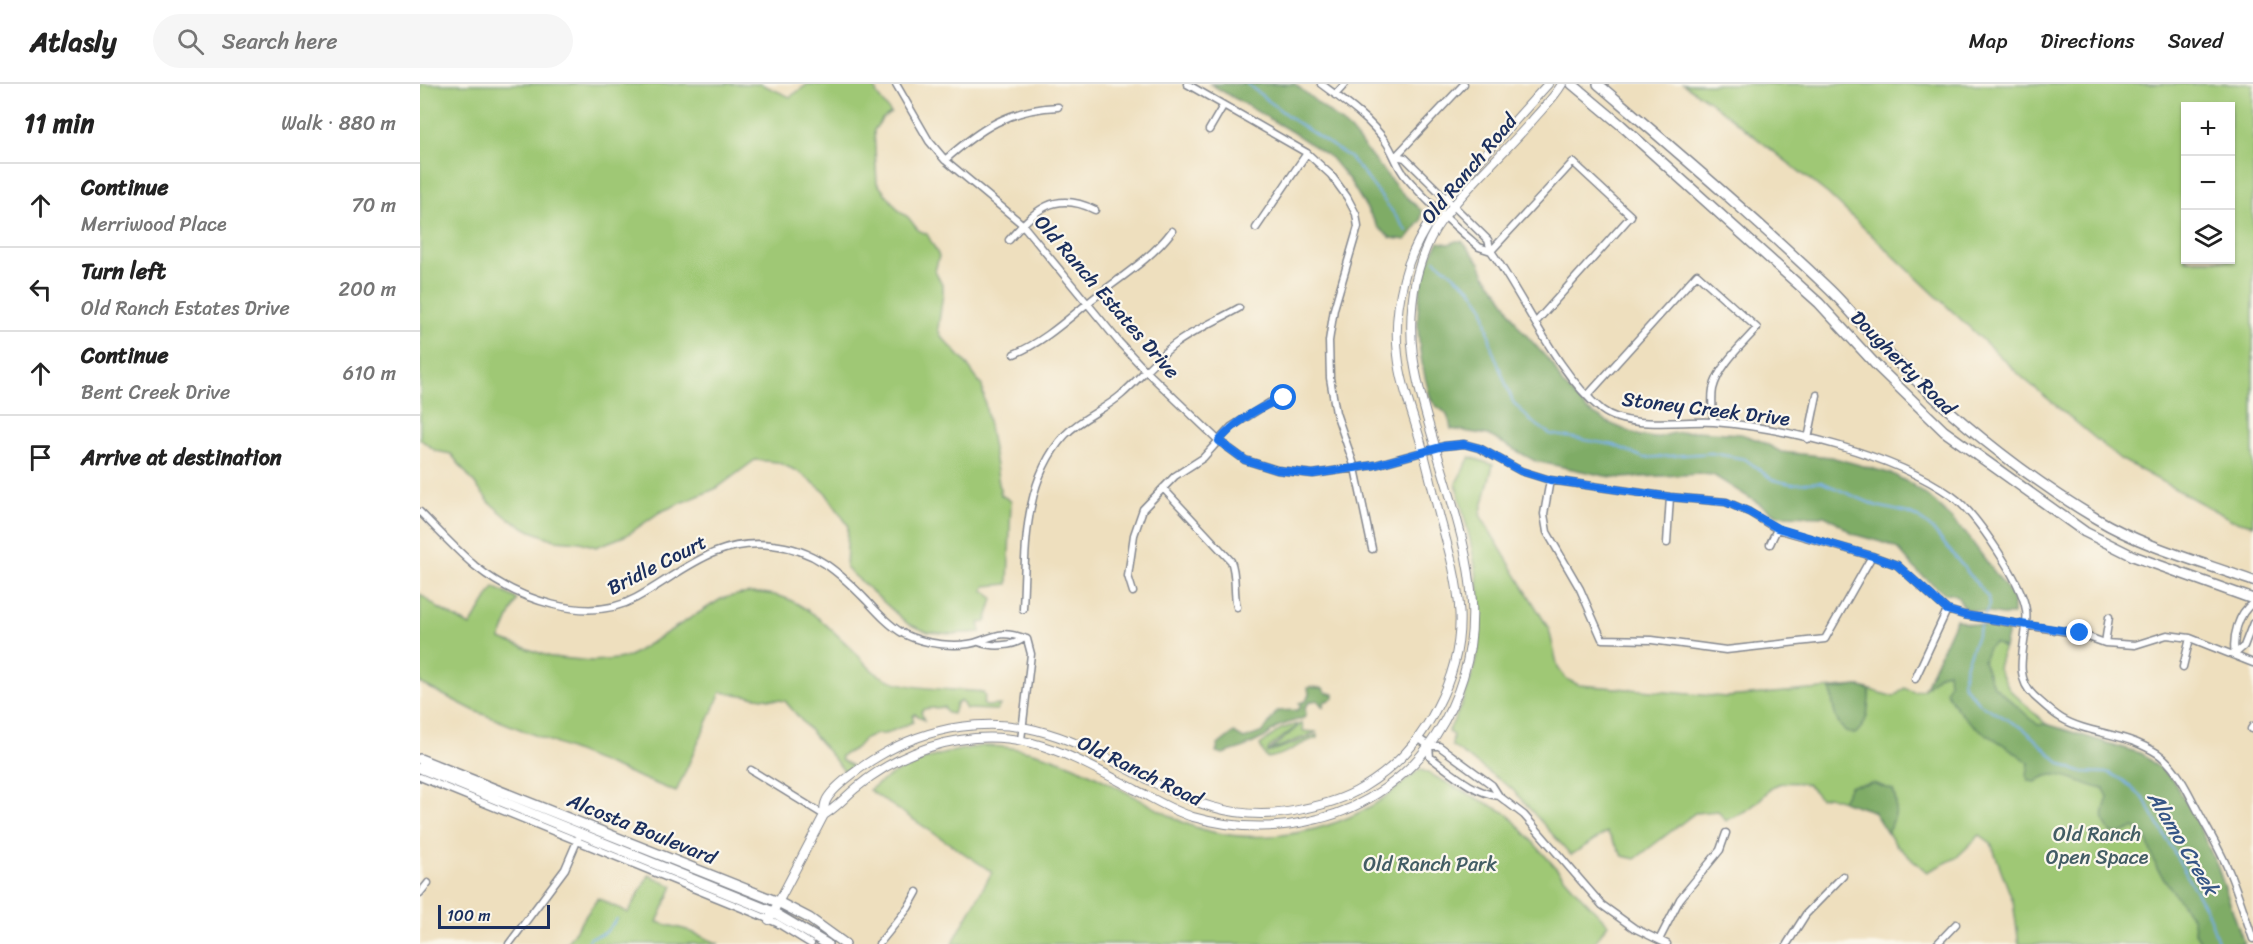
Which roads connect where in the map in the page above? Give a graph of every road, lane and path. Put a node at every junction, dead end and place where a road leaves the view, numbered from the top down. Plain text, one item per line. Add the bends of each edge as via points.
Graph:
1 (896, 84) edge
2 (1187, 84) edge
3 (1321, 84) edge
4 (1345, 84) edge
5 (1464, 84) edge
6 (1548, 84) edge
7 (1562, 84) edge
8 (1572, 84) edge
9 (1598, 84) edge
10 (1335, 95) junction
11 (1223, 106) junction
12 (1058, 107) dead end
13 (1209, 130) dead end
14 (1307, 153) junction
15 (1396, 156) junction
16 (945, 160) junction
17 (1446, 198) junction
18 (1454, 206) junction
19 (1437, 209) junction
20 (1095, 210) dead end
21 (1445, 216) junction
22 (1022, 224) junction
23 (1256, 228) dead end
24 (1172, 231) dead end
25 (1009, 240) dead end
26 (1491, 251) junction
27 (1088, 303) junction
28 (1239, 308) dead end
29 (1536, 322) junction
30 (1014, 354) dead end
31 (1145, 370) junction
32 (1817, 395) dead end
33 (1587, 396) junction
34 (1284, 398) dead end
35 (1713, 422) junction
36 (1808, 439) junction
37 (1219, 441) junction
38 (1435, 449) junction
39 (1423, 453) junction
40 (1355, 468) junction
41 (1550, 480) junction
42 (1162, 488) junction
43 (1670, 497) junction
44 (420, 512) edge
45 (1777, 528) junction
46 (1667, 543) dead end
47 (1770, 544) dead end
48 (1372, 549) dead end
49 (1872, 556) junction
50 (2253, 581) edge
51 (1133, 592) dead end
52 (2253, 601) edge
53 (1237, 607) dead end
54 (1023, 609) dead end
55 (1947, 610) junction
56 (2109, 617) dead end
57 (2253, 623) edge
58 (2027, 625) junction
59 (2190, 638) junction
60 (2105, 643) junction
61 (2235, 654) junction
62 (2253, 663) edge
63 (2183, 668) dead end
64 (1915, 679) dead end
65 (1022, 728) junction
66 (1418, 738) junction
67 (1021, 740) junction
68 (1429, 746) junction
69 (420, 759) edge
70 (420, 768) edge
71 (751, 770) dead end
72 (420, 777) edge
73 (1500, 796) junction
74 (824, 815) junction
75 (580, 833) junction
76 (1726, 833) dead end
77 (1843, 876) dead end
78 (428, 884) dead end
79 (917, 892) dead end
80 (420, 893) edge
81 (778, 902) junction
82 (771, 916) junction
83 (1956, 924) dead end
84 (2253, 939) edge
85 (1659, 940) junction
86 (509, 944) edge
87 (811, 944) edge
88 (827, 944) edge
89 (845, 944) edge
90 (879, 944) edge
91 (1667, 944) edge
92 (1787, 944) edge
93 (1937, 944) edge

1 - 16 street, Old Ranch Estates Drive via 929,141
2 - 11 street
3 - 10 street
4 - 10 street
5 - 15 street
6 - 17 street, Old Ranch Road
7 - 18 street, Old Ranch Road
8 - 52 main road, Dougherty Road via 1819,303 1944,431 2085,532 2133,556
9 - 50 main road, Dougherty Road via 1773,236 1957,419 2097,519 2141,540
10 - 15 street via 1371,124
11 - 13 street
11 - 14 street
12 - 16 street via 1038,108 990,124
14 - 23 street
14 - 40 street via 1331,175 1356,214 1358,227 1334,309 1329,341 1336,413
15 - 17 street, Stoney Creek Drive via 1405,158
15 - 19 street, Stoney Creek Drive via 1404,175
16 - 22 street, Old Ranch Estates Drive
17 - 18 street, Stoney Creek Drive
17 - 19 street, Old Ranch Road
18 - 21 street, Old Ranch Road
18 - 26 street, Stoney Creek Drive via 1488,240
19 - 21 street, Stoney Creek Drive
19 - 39 street, Old Ranch Road via 1413,249 1397,316 1405,391
20 - 22 street via 1081,203 1053,203 1038,209
21 - 26 street, Stoney Creek Drive via 1479,247
21 - 38 street, Old Ranch Road via 1423,255 1410,316 1411,350
22 - 25 street
22 - 27 street, Old Ranch Estates Drive
24 - 27 street via 1161,247
26 - 29 street, Stoney Creek Drive
26 - 29 street via 1574,162 1631,216
27 - 30 street via 1030,347
27 - 31 street, Old Ranch Estates Drive
28 - 31 street via 1174,345
29 - 33 street, Stoney Creek Drive
31 - 37 street, Old Ranch Estates Drive
31 - 54 street via 1120,396 1066,434 1048,457 1029,512
32 - 36 street
33 - 35 street, Stoney Creek Drive via 1605,412 1631,421
33 - 35 street via 1697,274 1757,328 1717,378
34 - 37 street via 1231,427
35 - 36 street, Stoney Creek Drive
36 - 58 street, Stoney Creek Drive via 1885,460 1952,496 1973,516 2018,585
37 - 40 street, Old Ranch Estates Drive via 1245,460 1277,470 1313,474
37 - 42 street
38 - 39 street, Old Ranch Estates Drive
38 - 41 street, Old Ranch Estates Drive via 1472,446 1521,471
38 - 68 street, Old Ranch Road via 1468,564 1473,628 1459,695
39 - 40 street, Old Ranch Estates Drive
39 - 66 street, Old Ranch Road via 1455,570 1460,627 1447,688
40 - 48 street
41 - 43 street, Old Ranch Estates Drive
41 - 49 street via 1544,514 1547,532 1580,589 1602,639 1652,640 1726,650 1825,639
42 - 51 street via 1143,509 1134,535 1128,576
42 - 53 street via 1231,561 1236,573
43 - 45 street, Old Ranch Estates Drive via 1726,502
43 - 46 street
44 - 65 street, Bridle Court via 490,576 531,597 585,611 611,608 636,598 703,556 734,546 772,545 803,552 843,575 903,633 935,644 979,642 1010,634 1018,634 1030,643
45 - 47 street
45 - 49 street, Old Ranch Estates Drive
49 - 55 street, Old Ranch Estates Drive via 1897,565
52 - 61 street via 2232,641
55 - 58 street
55 - 64 street
56 - 60 street
57 - 61 street via 2244,646
58 - 60 street via 2080,633
58 - 84 street, Stoney Creek Drive via 2021,673 2024,685 2062,719 2137,743 2161,756 2186,788 2228,869
59 - 60 street via 2167,635 2135,645
59 - 61 street
59 - 63 street
61 - 62 street
65 - 66 street, Old Ranch Road via 1081,746 1196,803 1264,814 1325,804 1361,789 1409,751
65 - 67 street, Bridle Court
65 - 74 street, Old Ranch Road via 992,724 948,728 895,746 847,778 826,799
66 - 68 street
67 - 68 street, Old Ranch Road via 1074,757 1189,816 1262,828 1329,817 1357,805 1392,783
67 - 74 street, Old Ranch Road via 976,738 926,748 874,774
68 - 73 street via 1439,746 1492,785
68 - 73 street via 1430,757 1462,781 1486,795
69 - 75 main road, Alcosta Boulevard
70 - 75 main road, Alcosta Boulevard
71 - 74 street
72 - 75 street, Alcosta Boulevard
73 - 85 street via 1524,815 1602,905
74 - 81 street, Old Ranch Road
75 - 81 main road, Alcosta Boulevard
75 - 82 main road, Alcosta Boulevard
75 - 86 street via 565,869
76 - 85 street via 1720,850 1680,899
77 - 92 street via 1806,914
78 - 80 street
79 - 90 street
81 - 82 street, Old Ranch Road
81 - 89 main road, Alcosta Boulevard
82 - 87 street, Alcosta Boulevard
82 - 88 main road, Alcosta Boulevard
83 - 93 street
85 - 91 street

